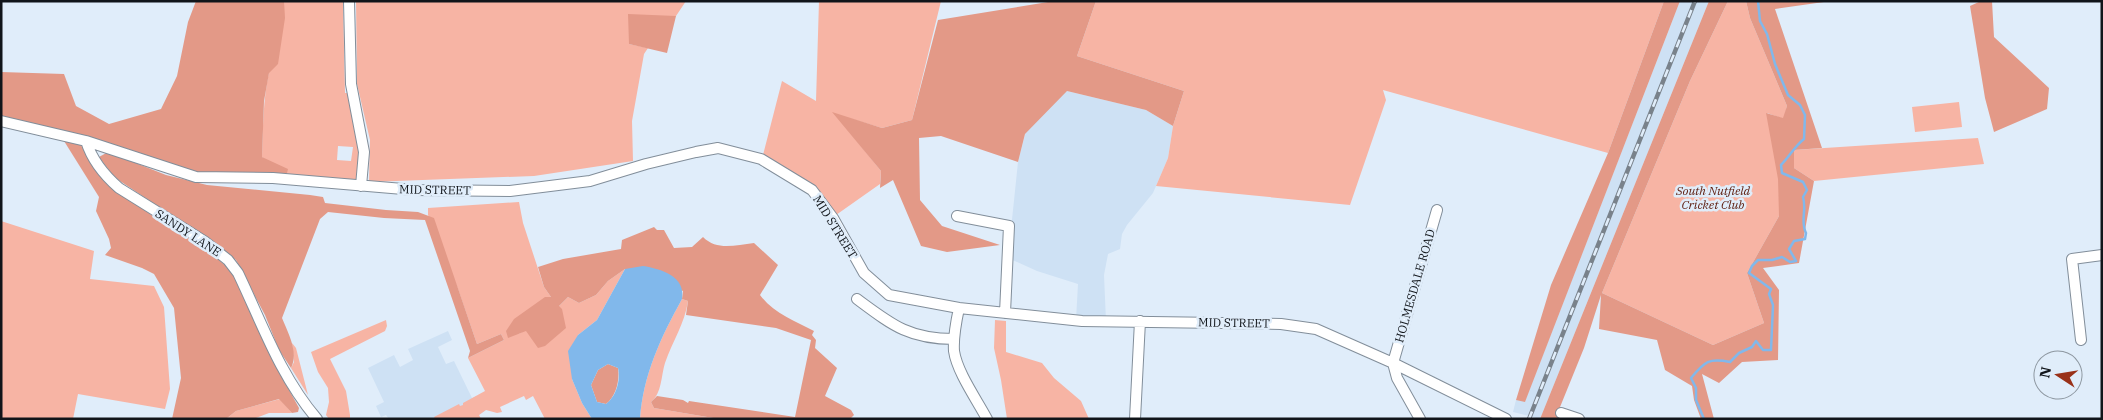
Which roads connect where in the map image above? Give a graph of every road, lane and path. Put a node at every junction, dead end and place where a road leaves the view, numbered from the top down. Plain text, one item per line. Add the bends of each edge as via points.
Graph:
1 (349, 1) edge
2 (1, 121) edge
3 (86, 141) junction
4 (360, 186) junction
5 (1437, 210) dead end
6 (957, 216) dead end
7 (2102, 255) edge
8 (857, 299) dead end
9 (958, 308) junction
10 (1005, 313) junction
11 (1140, 321) junction
12 (954, 339) junction
13 (2081, 340) dead end
14 (1393, 362) junction
15 (1561, 413) dead end
16 (317, 419) edge
17 (987, 419) edge
18 (1135, 419) edge
19 (1420, 419) edge
20 (1506, 419) edge
21 (1579, 419) edge

1 - 4 street via 351,84 364,152
2 - 3 street, MID STREET
3 - 4 street, MID STREET via 196,177 273,178
3 - 16 street, SANDY LANE via 90,154 119,188 204,241 228,260 238,273 282,370 300,400
4 - 9 street, MID STREET via 510,191 590,181 718,148 761,159 812,190 833,218 864,274 889,295
5 - 14 street, HOLMESDALE ROAD
6 - 10 street via 1009,226
7 - 13 street via 2072,259
8 - 12 street via 906,332
9 - 10 street, MID STREET
9 - 12 street
10 - 11 street, MID STREET
11 - 14 street, MID STREET via 1282,324 1316,329
11 - 18 street
12 - 17 street via 954,352 961,371
14 - 19 street via 1397,378
14 - 20 street, MID STREET
15 - 21 street

